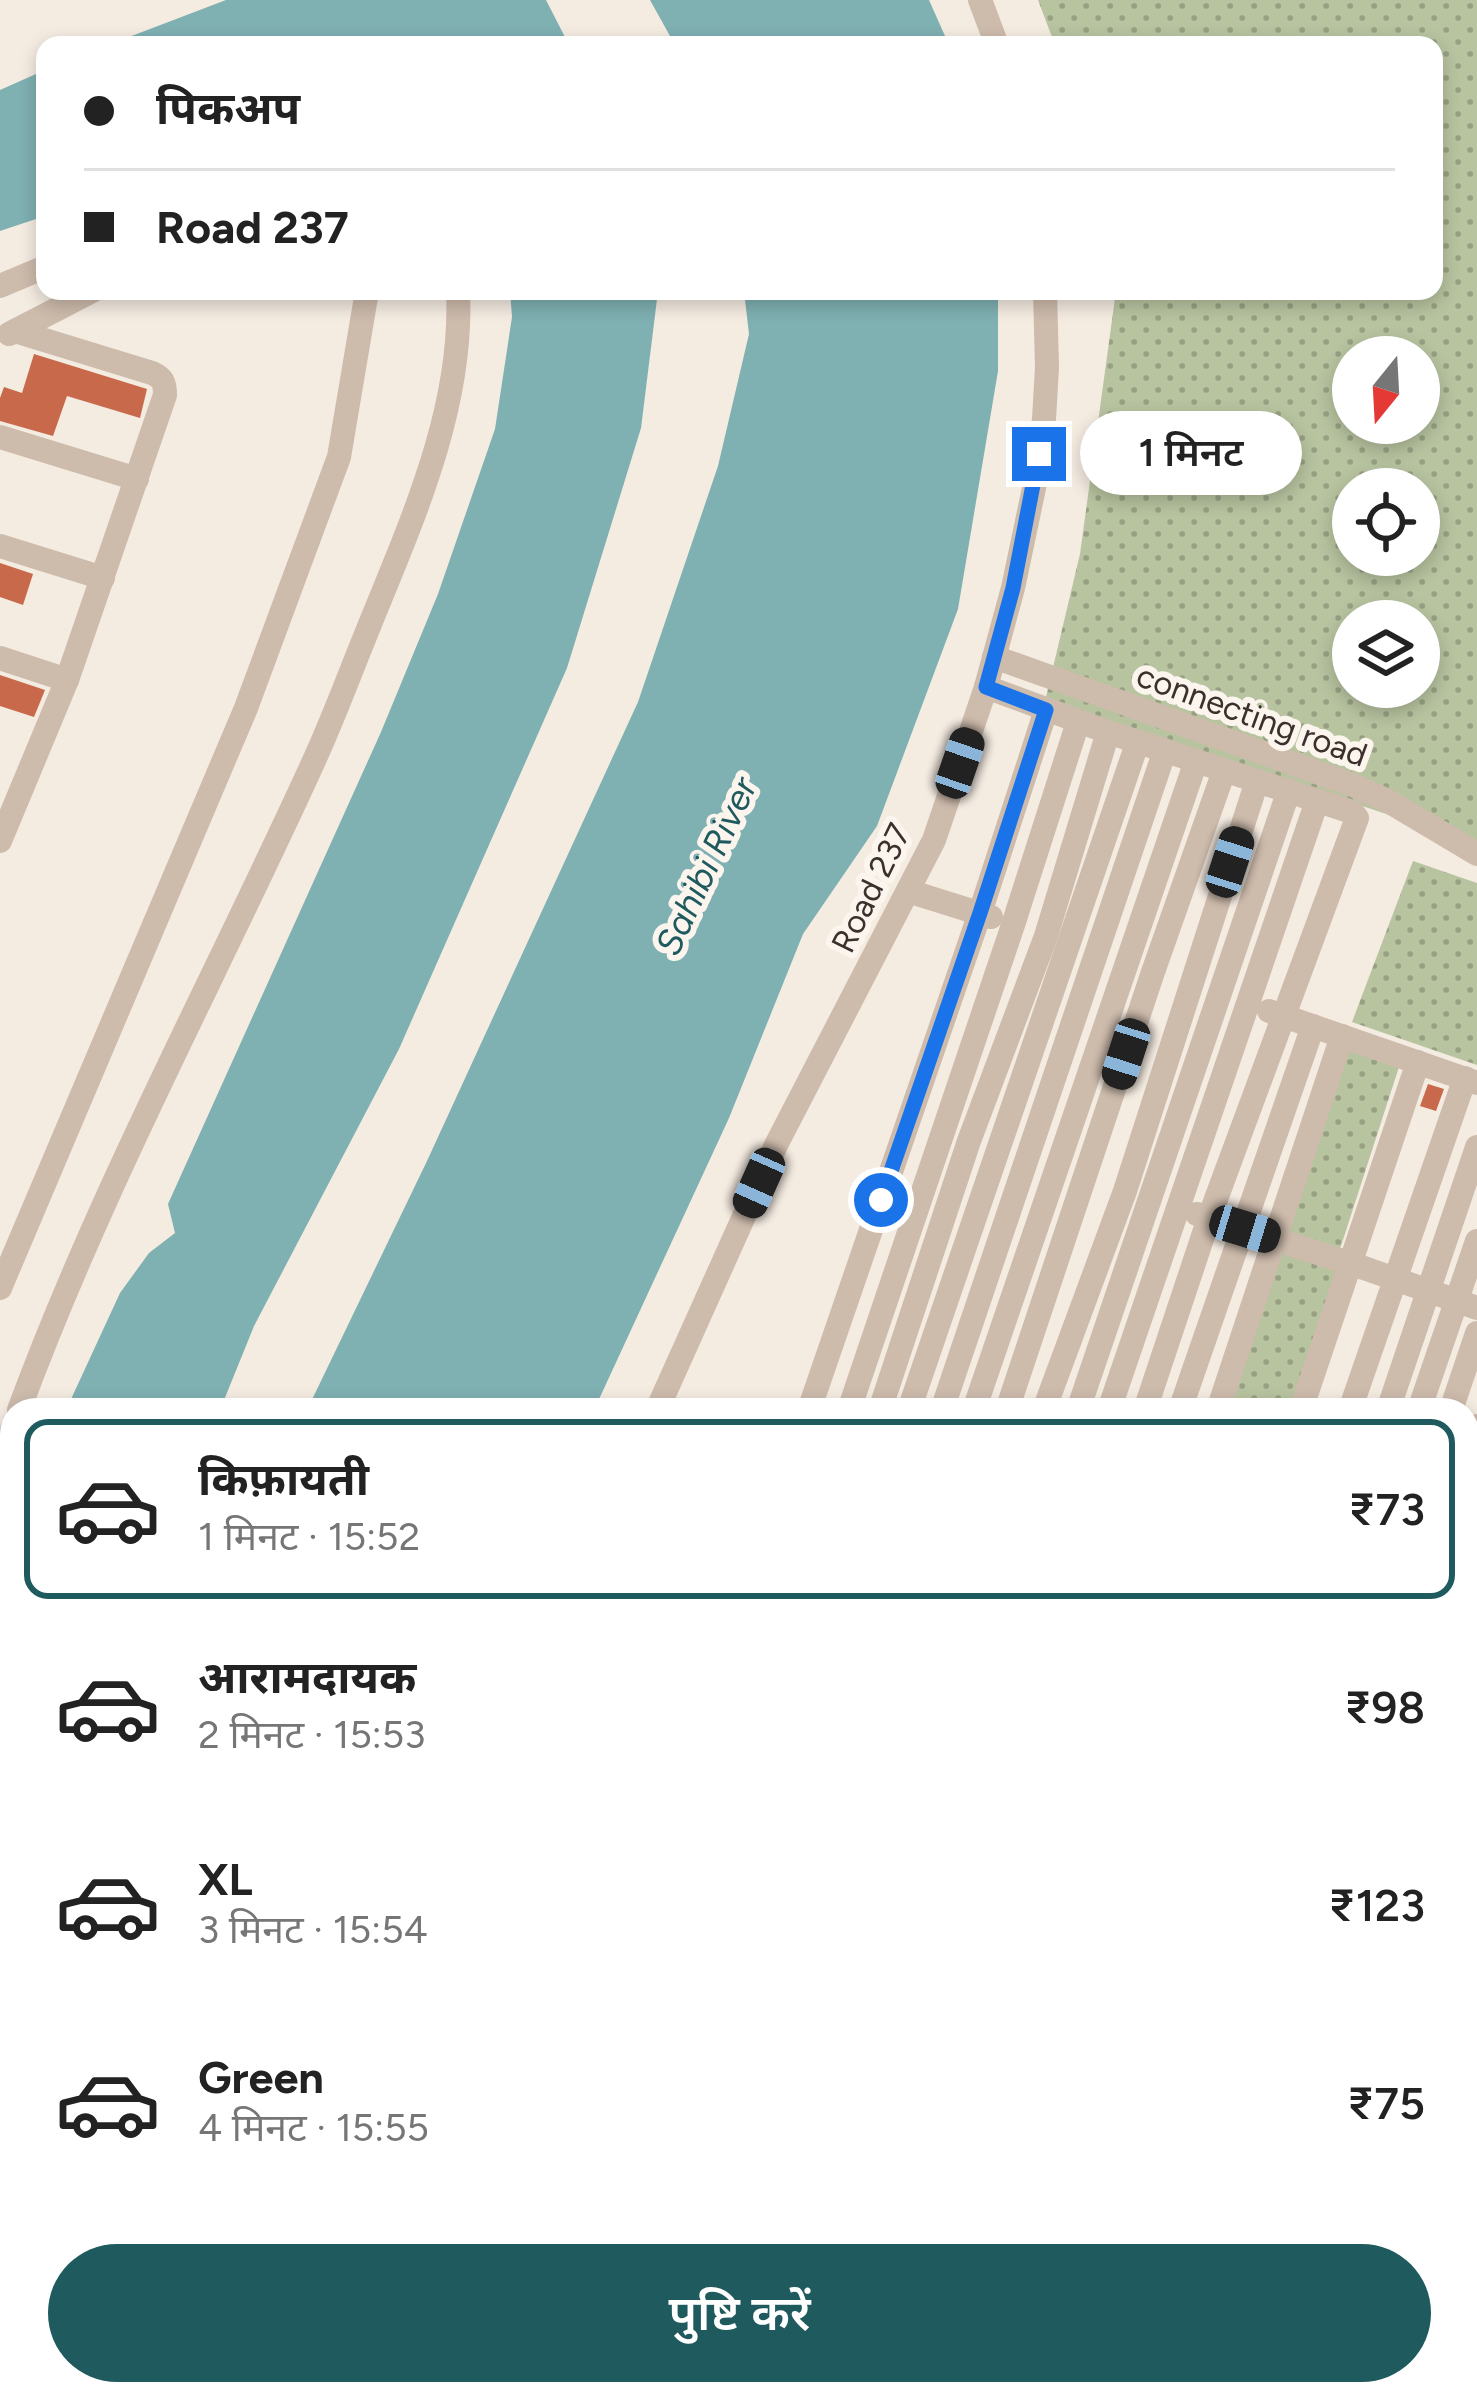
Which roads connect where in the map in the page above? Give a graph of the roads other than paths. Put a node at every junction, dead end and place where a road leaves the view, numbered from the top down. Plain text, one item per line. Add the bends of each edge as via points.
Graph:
1 (980, 0) edge
2 (994, 36) edge
3 (36, 271) edge
4 (0, 286) edge
5 (75, 300) edge
6 (365, 300) edge
7 (458, 300) edge
8 (1046, 300) edge
9 (7, 335) edge
10 (0, 437) edge
11 (137, 479) junction
12 (0, 546) edge
13 (103, 578) junction
14 (994, 657) junction
15 (0, 658) edge
16 (68, 680) junction
17 (986, 687) junction
18 (1046, 710) junction
19 (1078, 722) junction
20 (1108, 732) junction
21 (1138, 741) junction
22 (1165, 750) junction
23 (1196, 761) junction
24 (1224, 771) junction
25 (1257, 782) junction
26 (1288, 790) junction
27 (1317, 801) junction
28 (0, 841) edge
29 (1477, 854) edge
30 (908, 891) junction
31 (980, 913) junction
32 (1013, 925) junction
33 (1057, 940) junction
34 (1097, 953) junction
35 (1126, 963) junction
36 (1154, 972) junction
37 (1189, 984) junction
38 (1220, 994) junction
39 (1247, 1004) junction
40 (1282, 1016) junction
41 (1313, 1026) junction
42 (1342, 1036) junction
43 (1418, 1062) junction
44 (1471, 1081) edge
45 (908, 1121) junction
46 (943, 1132) junction
47 (969, 1141) junction
48 (1477, 1147) edge
49 (997, 1150) junction
50 (1027, 1159) junction
51 (1058, 1169) junction
52 (1085, 1178) junction
53 (1125, 1191) junction
54 (1151, 1199) junction
55 (1179, 1208) junction
56 (1208, 1218) junction
57 (1245, 1229) junction
58 (1275, 1239) junction
59 (1477, 1241) edge
60 (1351, 1263) junction
61 (1394, 1278) junction
62 (0, 1288) edge
63 (1429, 1291) junction
64 (1467, 1304) edge
65 (841, 1318) junction
66 (876, 1330) junction
67 (1477, 1333) edge
68 (903, 1340) junction
69 (929, 1348) junction
70 (959, 1359) junction
71 (988, 1369) junction
72 (1017, 1379) junction
73 (24, 1398) edge
74 (662, 1398) edge
75 (813, 1398) edge
76 (853, 1398) edge
77 (884, 1398) edge
78 (913, 1398) edge
79 (946, 1398) edge
80 (978, 1398) edge
81 (1011, 1398) edge
82 (1044, 1398) edge
83 (1048, 1398) edge
84 (1083, 1398) edge
85 (1112, 1398) edge
86 (1149, 1398) edge
87 (1184, 1398) edge
88 (1222, 1398) edge
89 (1305, 1398) edge
90 (1354, 1398) edge
91 (1392, 1398) edge
92 (1424, 1398) edge
93 (1455, 1398) edge

1 - 2 street
3 - 4 street
5 - 9 street
6 - 62 street via 339,458 246,708
7 - 73 street via 442,427 400,548 314,762 124,1160
8 - 14 street, Road 237 via 1044,419
9 - 11 street via 161,377 165,394
10 - 11 street
11 - 13 street
12 - 13 street
13 - 16 street
14 - 17 street, Road 237
14 - 29 street, connecting road via 1353,785
15 - 16 street
16 - 28 street
17 - 18 street
17 - 30 street, Road 237 via 934,840
18 - 19 street
18 - 31 street
19 - 20 street
19 - 32 street
20 - 21 street
20 - 33 street
21 - 22 street
21 - 33 street
22 - 23 street
22 - 34 street
23 - 24 street
23 - 35 street
24 - 25 street
24 - 36 street
25 - 26 street
25 - 37 street
26 - 27 street
26 - 38 street
27 - 39 street
27 - 40 street via 1352,812 1356,822
30 - 31 street
30 - 74 street, Road 237 via 776,1145
31 - 32 street
31 - 45 street
32 - 33 street
32 - 46 street
33 - 34 street
33 - 47 street
33 - 49 street
34 - 35 street
34 - 50 street
35 - 36 street
35 - 51 street
36 - 37 street
36 - 52 street
37 - 38 street
37 - 53 street
38 - 39 street
38 - 54 street
39 - 40 street
39 - 55 street
40 - 41 street
40 - 56 street
41 - 42 street
41 - 57 street
42 - 43 street
42 - 58 street
43 - 44 street
43 - 60 street
44 - 61 street
45 - 46 street
45 - 65 street
46 - 47 street
46 - 66 street
47 - 49 street
47 - 68 street
48 - 63 street
49 - 50 street
49 - 69 street
50 - 51 street
50 - 70 street
51 - 52 street
51 - 71 street
52 - 53 street
52 - 72 street
53 - 54 street
53 - 83 street
54 - 55 street
54 - 84 street
55 - 56 street
55 - 85 street
56 - 57 street
56 - 86 street
57 - 58 street
57 - 87 street
58 - 60 street
58 - 88 street
59 - 64 street
60 - 61 street
60 - 89 street
61 - 63 street
61 - 90 street
63 - 64 street
63 - 91 street
64 - 92 street
65 - 66 street
65 - 75 street
66 - 68 street
66 - 76 street
67 - 93 street
68 - 69 street
68 - 77 street
69 - 70 street
69 - 78 street
70 - 71 street
70 - 79 street
71 - 72 street
71 - 80 street
72 - 81 street
72 - 82 street

